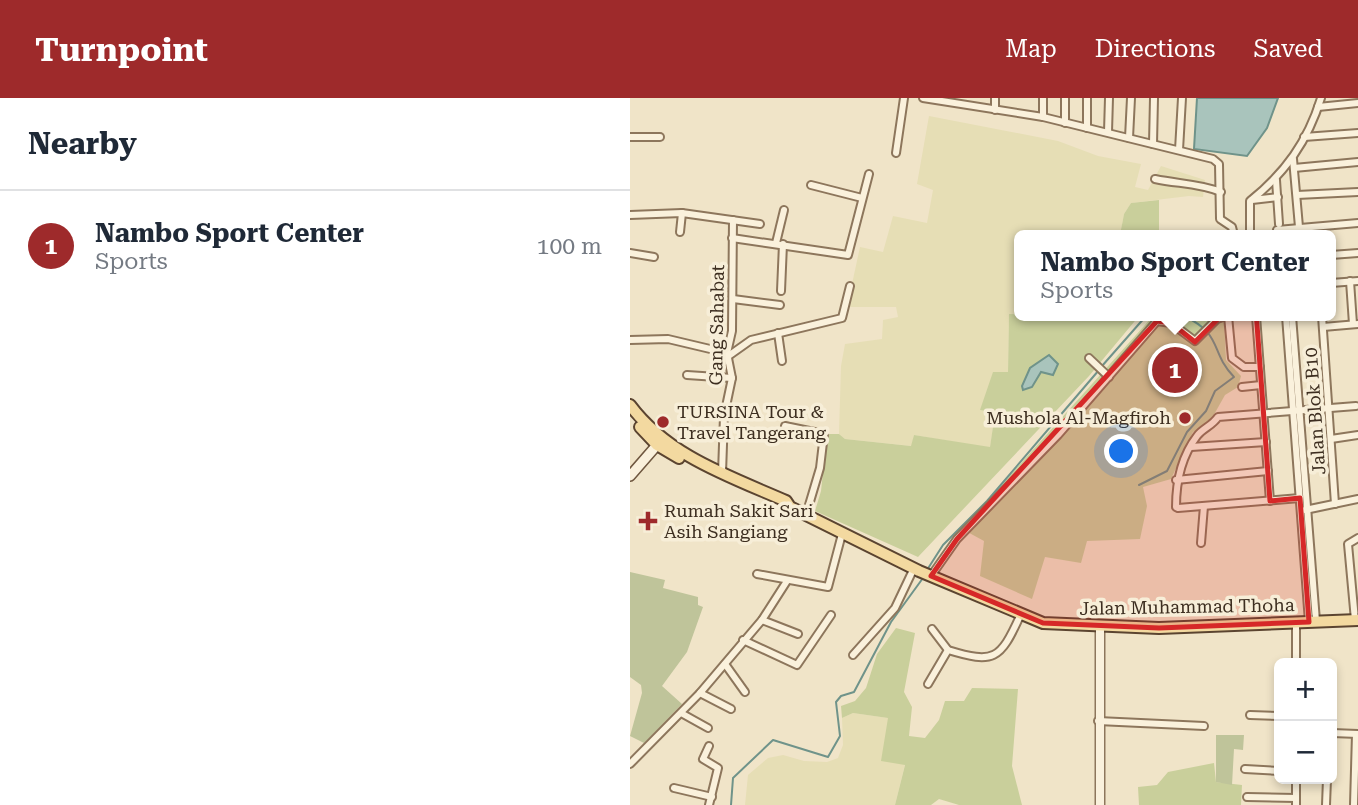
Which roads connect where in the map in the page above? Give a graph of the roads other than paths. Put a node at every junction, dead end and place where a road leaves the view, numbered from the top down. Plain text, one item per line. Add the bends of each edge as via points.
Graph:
1 (904, 98) edge
2 (923, 98) edge
3 (995, 98) edge
4 (1043, 98) edge
5 (1065, 98) edge
6 (1087, 98) edge
7 (1109, 98) edge
8 (1131, 98) edge
9 (1154, 98) edge
10 (1181, 98) edge
11 (1321, 98) edge
12 (965, 102) edge
13 (1358, 103) edge
14 (1318, 107) junction
15 (995, 110) junction
16 (1043, 117) junction
17 (1065, 122) junction
18 (1087, 128) junction
19 (1108, 132) junction
20 (1358, 133) edge
21 (630, 137) edge
22 (660, 137) dead end
23 (1304, 137) junction
24 (1129, 138) junction
25 (1153, 144) junction
26 (1179, 150) junction
27 (895, 153) dead end
28 (1293, 159) junction
29 (1358, 162) edge
30 (1294, 168) junction
31 (869, 174) dead end
32 (1155, 179) dead end
33 (1276, 180) junction
34 (811, 185) dead end
35 (1221, 192) junction
36 (1358, 192) edge
37 (1297, 195) junction
38 (1278, 197) junction
39 (862, 198) junction
40 (1250, 201) junction
41 (784, 210) dead end
42 (682, 213) junction
43 (630, 215) edge
44 (733, 220) junction
45 (1358, 223) edge
46 (760, 224) dead end
47 (1314, 226) junction
48 (1299, 227) junction
49 (1233, 230) edge
50 (1250, 230) edge
51 (1280, 230) edge
52 (1285, 230) edge
53 (1314, 230) edge
54 (680, 232) dead end
55 (732, 238) junction
56 (780, 244) junction
57 (630, 253) edge
58 (1358, 253) edge
59 (1336, 255) edge
60 (654, 257) dead end
61 (1354, 281) edge
62 (1336, 283) edge
63 (850, 286) dead end
64 (781, 291) dead end
65 (1354, 294) edge
66 (733, 299) junction
67 (780, 305) dead end
68 (1157, 321) edge
69 (1157, 321) edge
70 (1218, 321) edge
71 (1228, 321) edge
72 (1256, 321) edge
73 (1287, 321) edge
74 (1292, 321) edge
75 (1322, 321) edge
76 (1355, 324) edge
77 (1323, 327) junction
78 (778, 333) junction
79 (630, 340) edge
80 (727, 355) junction
81 (1089, 358) dead end
82 (782, 360) dead end
83 (1260, 367) junction
84 (687, 375) dead end
85 (1106, 375) junction
86 (732, 378) junction
87 (1261, 385) junction
88 (1242, 387) dead end
89 (630, 405) edge
90 (1356, 407) dead end
91 (1328, 408) junction
92 (1296, 411) junction
93 (693, 412) dead end
94 (1263, 413) junction
95 (724, 416) junction
96 (635, 418) edge
97 (785, 426) dead end
98 (1358, 435) edge
99 (1331, 439) junction
100 (1266, 442) junction
101 (657, 445) junction
102 (1191, 447) junction
103 (694, 464) junction
104 (1268, 471) junction
105 (722, 472) junction
106 (630, 476) edge
107 (1176, 481) junction
108 (1300, 498) junction
109 (1358, 499) edge
110 (1270, 501) junction
111 (1335, 504) junction
112 (1204, 506) junction
113 (790, 507) junction
114 (1304, 510) junction
115 (806, 515) junction
116 (842, 534) junction
117 (1358, 538) edge
118 (1201, 543) dead end
119 (915, 568) junction
120 (757, 574) dead end
121 (929, 575) junction
122 (787, 581) junction
123 (831, 615) dead end
124 (1020, 616) junction
125 (762, 620) junction
126 (1357, 620) edge
127 (1312, 622) junction
128 (1296, 623) junction
129 (1100, 627) junction
130 (932, 629) dead end
131 (798, 634) dead end
132 (743, 640) junction
133 (948, 650) junction
134 (853, 655) dead end
135 (1296, 658) edge
136 (725, 664) junction
137 (928, 684) dead end
138 (745, 692) dead end
139 (700, 693) junction
140 (731, 709) dead end
141 (681, 713) junction
142 (1250, 715) dead end
143 (1274, 716) edge
144 (1098, 721) junction
145 (1205, 726) dead end
146 (708, 728) dead end
147 (1337, 733) edge
148 (1357, 734) edge
149 (709, 746) dead end
150 (631, 759) edge
151 (1245, 769) dead end
152 (1274, 771) edge
153 (1296, 784) edge
154 (1327, 784) edge
155 (674, 788) dead end
156 (712, 797) junction
157 (1247, 797) dead end
158 (1296, 802) edge
159 (709, 805) edge
160 (1100, 805) edge
161 (1326, 805) edge
162 (1354, 805) edge

1 - 27 street
2 - 12 street
3 - 15 street
4 - 16 street
5 - 17 street
6 - 18 street
7 - 19 street
8 - 24 street
9 - 25 street
10 - 26 street
11 - 14 street
12 - 15 street
13 - 14 street
14 - 23 street
15 - 16 street
16 - 17 street
17 - 18 street
18 - 19 street
19 - 24 street
20 - 23 street
21 - 22 street
23 - 28 street
24 - 25 street
25 - 26 street
26 - 35 street via 1219,161
28 - 30 street
28 - 33 street
29 - 30 street
30 - 37 street
31 - 39 street
32 - 35 street via 1202,184
33 - 38 street
33 - 40 street
34 - 39 street
35 - 49 street via 1223,223
36 - 37 street
37 - 48 street
38 - 40 street
38 - 51 street
39 - 56 street via 848,255
40 - 50 street
41 - 56 street
42 - 43 street
42 - 44 street
42 - 54 street
44 - 46 street
44 - 55 street, Gang Sahabat
45 - 47 street
47 - 48 street
47 - 53 street
48 - 52 street
55 - 56 street
55 - 66 street, Gang Sahabat
56 - 64 street
57 - 60 street
58 - 59 street
61 - 62 street
61 - 65 street
63 - 78 street via 844,317
65 - 76 street
66 - 67 street
66 - 80 street, Gang Sahabat
68 - 70 street via 1171,323 1195,341
69 - 85 street
71 - 83 street via 1232,358 1244,367
72 - 83 street
73 - 92 street
74 - 92 street
75 - 77 street, Jalan Blok B10
76 - 77 street
77 - 91 street, Jalan Blok B10
78 - 80 street via 751,340
78 - 82 street
79 - 80 street via 668,340
80 - 86 street, Gang Sahabat
81 - 85 street
83 - 87 street
84 - 86 street
85 - 121 street
86 - 95 street, Gang Sahabat
87 - 88 street
87 - 94 street
89 - 96 main road, Jalan Muhammad Thoha
90 - 91 street
91 - 92 street
91 - 99 street, Jalan Blok B10
92 - 94 street
92 - 108 street
92 - 114 street
93 - 95 street
94 - 100 street
94 - 102 street via 1217,417
95 - 105 street, Gang Sahabat
96 - 101 main road, Jalan Muhammad Thoha
96 - 103 main road, Jalan Muhammad Thoha
97 - 115 street via 824,434
98 - 99 street
99 - 111 street, Jalan Blok B10
100 - 102 street
100 - 104 street
101 - 103 main road, Jalan Muhammad Thoha
101 - 106 main road
102 - 107 street
103 - 105 main road, Jalan Muhammad Thoha
103 - 113 main road, Jalan Muhammad Thoha
104 - 107 street
104 - 110 street
105 - 113 main road, Jalan Muhammad Thoha via 786,500
107 - 112 street via 1176,507
108 - 110 street
108 - 114 street
109 - 111 street
110 - 112 street
111 - 114 street
112 - 118 street
113 - 115 main road, Jalan Muhammad Thoha
114 - 127 street
115 - 116 main road, Jalan Muhammad Thoha
116 - 119 main road, Jalan Muhammad Thoha
116 - 122 street via 828,587
117 - 126 street via 1348,544
119 - 121 main road, Jalan Muhammad Thoha
119 - 134 street via 895,608
120 - 122 street
121 - 124 main road, Jalan Muhammad Thoha
122 - 125 street
123 - 132 street via 797,665
124 - 129 main road, Jalan Muhammad Thoha via 1043,623
124 - 133 street via 1010,639 996,655 973,658
125 - 131 street
125 - 132 street
126 - 127 main road, Jalan Muhammad Thoha
127 - 128 main road, Jalan Muhammad Thoha
128 - 129 main road, Jalan Muhammad Thoha
128 - 135 street
129 - 144 street
130 - 133 street
132 - 136 street
133 - 137 street
136 - 138 street
136 - 139 street
139 - 140 street
139 - 141 street
141 - 146 street
141 - 150 street
142 - 143 street
144 - 145 street
144 - 160 street
147 - 148 street
148 - 162 street
149 - 156 street via 704,760 718,768
151 - 152 street
153 - 158 street
154 - 161 street
155 - 156 street
156 - 159 street
157 - 158 street

